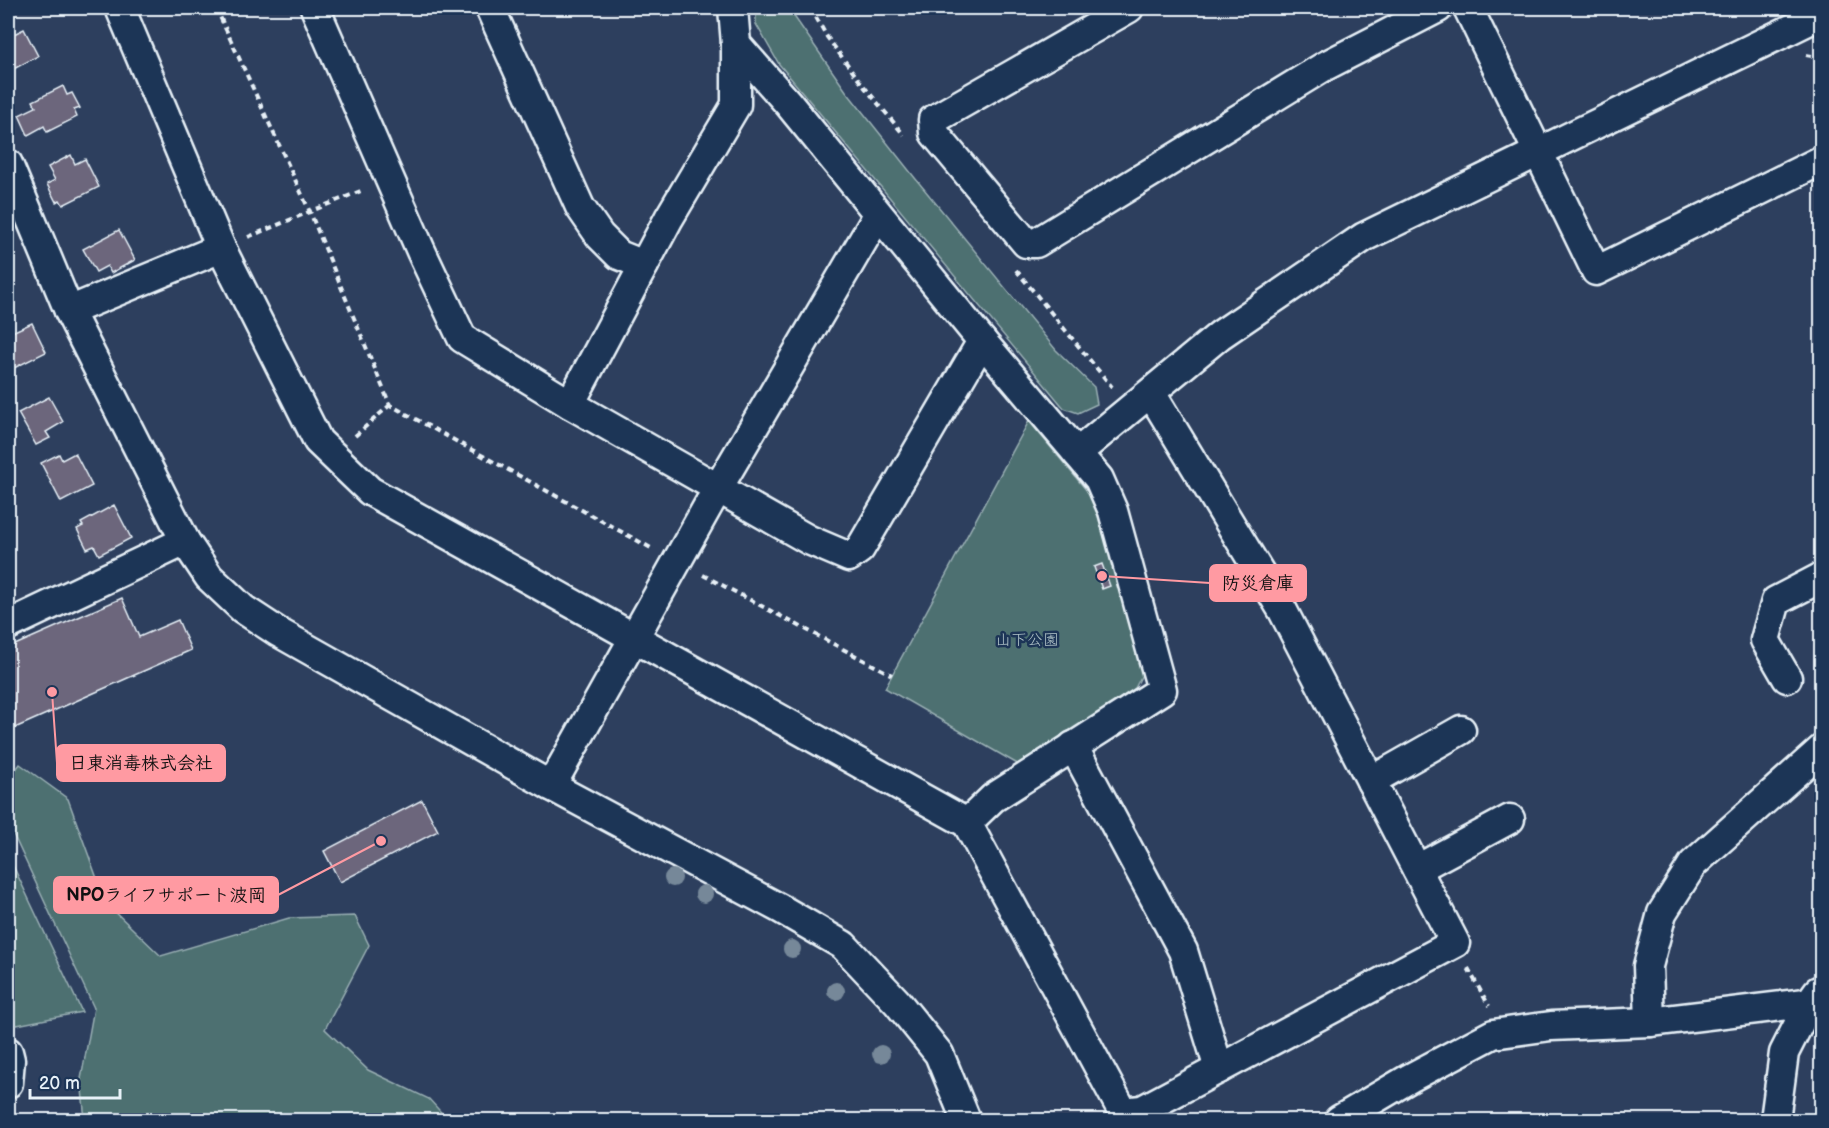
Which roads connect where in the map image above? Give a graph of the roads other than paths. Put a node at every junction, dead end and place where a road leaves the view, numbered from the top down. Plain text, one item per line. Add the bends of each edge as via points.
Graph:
1 (120, 8) edge
2 (315, 8) edge
3 (490, 8) edge
4 (733, 8) edge
5 (1129, 8) edge
6 (1438, 8) edge
7 (1468, 8) edge
8 (1821, 14) edge
9 (736, 44) junction
10 (1538, 152) junction
11 (1821, 160) edge
12 (8, 164) edge
13 (878, 215) junction
14 (221, 248) junction
15 (644, 264) junction
16 (69, 311) junction
17 (982, 341) junction
18 (1151, 393) junction
19 (570, 404) junction
20 (1077, 453) junction
21 (718, 488) junction
22 (185, 541) junction
23 (1821, 577) edge
24 (10, 616) edge
25 (634, 638) junction
26 (1787, 678) dead end
27 (1461, 730) dead end
28 (1073, 746) junction
29 (1821, 749) edge
30 (1371, 781) junction
31 (551, 786) junction
32 (1510, 819) dead end
33 (967, 823) junction
34 (1417, 869) junction
35 (1818, 996) edge
36 (1650, 1022) junction
37 (8, 1052) edge
38 (1218, 1069) junction
39 (8, 1083) edge
40 (966, 1120) edge
41 (1339, 1120) edge
42 (1775, 1120) edge

1 - 14 street
2 - 19 street via 462,338
3 - 15 street via 580,207 619,255
4 - 9 street
5 - 6 street via 933,120 934,133 1026,243 1036,243 1325,66
7 - 10 street
8 - 10 street
9 - 13 street
9 - 15 street via 736,105
10 - 11 street via 1596,271
10 - 18 street via 1364,237 1220,335
12 - 16 street
13 - 17 street
13 - 21 street
14 - 16 street
14 - 25 street via 318,441 332,457 369,491
15 - 19 street
16 - 22 street
17 - 20 street
17 - 21 street via 860,549 849,557 809,540
18 - 20 street
18 - 30 street via 1283,611
19 - 21 street
20 - 28 street via 1100,479 1113,511 1162,690
21 - 25 street
22 - 24 street
22 - 31 street via 209,577 243,609
23 - 26 street via 1776,601 1765,640
25 - 31 street
25 - 33 street
27 - 30 street
28 - 33 street via 993,798
28 - 38 street via 1183,951
29 - 36 street via 1693,864 1662,913 1648,966
30 - 34 street
31 - 40 street via 843,945 939,1054
32 - 34 street
33 - 38 street via 1123,1112 1142,1110
34 - 38 street via 1455,943
35 - 36 street
35 - 42 street via 1784,1053
36 - 41 street via 1551,1026 1493,1034
37 - 39 street

